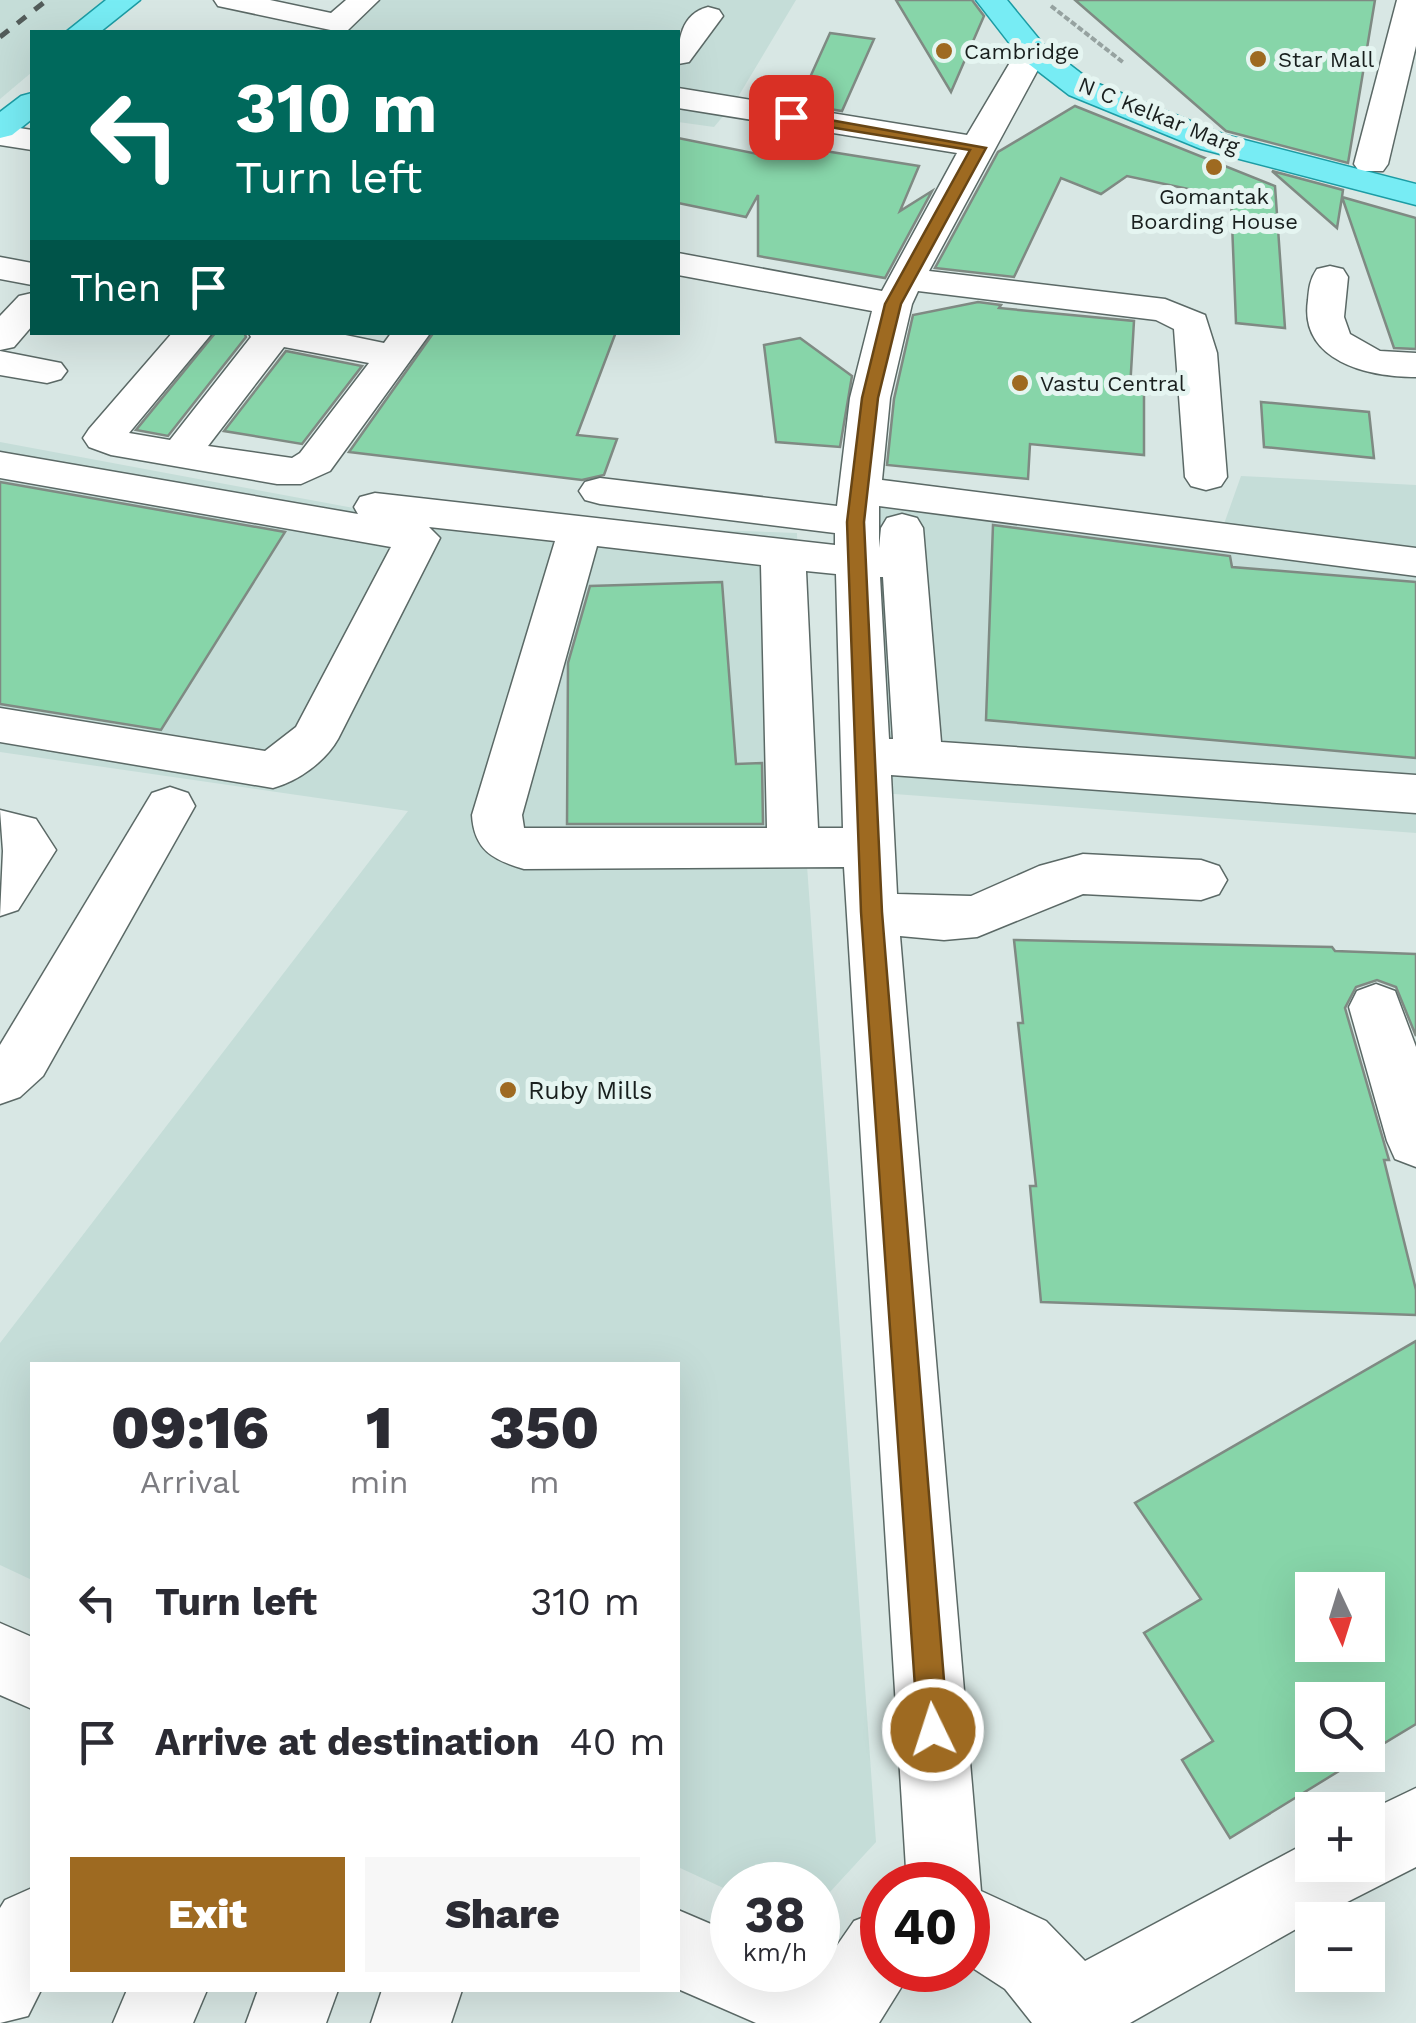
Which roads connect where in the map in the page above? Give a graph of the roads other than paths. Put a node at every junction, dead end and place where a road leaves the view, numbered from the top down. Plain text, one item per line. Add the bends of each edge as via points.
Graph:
1 (125, 0) edge
2 (229, 0) edge
3 (364, 0) edge
4 (992, 0) edge
5 (1019, 0) edge
6 (1412, 0) edge
7 (156, 11) dead end
8 (708, 16) dead end
9 (337, 24) junction
10 (83, 30) edge
11 (130, 30) edge
12 (368, 30) edge
13 (1032, 51) junction
14 (680, 52) edge
15 (1403, 57) edge
16 (18, 90) edge
17 (680, 98) edge
18 (0, 131) edge
19 (30, 139) edge
20 (979, 148) junction
21 (1371, 164) junction
22 (1416, 175) edge
23 (1416, 195) edge
24 (680, 264) edge
25 (1330, 276) dead end
26 (900, 291) junction
27 (30, 306) edge
28 (191, 335) edge
29 (273, 335) edge
30 (298, 335) edge
31 (0, 339) edge
32 (403, 344) edge
33 (0, 362) edge
34 (1416, 366) edge
35 (47, 370) dead end
36 (0, 445) edge
37 (180, 454) junction
38 (0, 465) edge
39 (1206, 477) dead end
40 (590, 511) junction
41 (877, 550) junction
42 (783, 554) junction
43 (1416, 562) edge
44 (787, 676) junction
45 (862, 676) junction
46 (0, 725) edge
47 (865, 755) junction
48 (918, 758) junction
49 (1416, 794) edge
50 (170, 806) dead end
51 (0, 829) edge
52 (793, 847) junction
53 (869, 847) junction
54 (1201, 880) dead end
55 (0, 896) edge
56 (872, 912) junction
57 (1376, 1007) dead end
58 (0, 1080) edge
59 (1416, 1141) edge
60 (0, 1658) edge
61 (30, 1672) edge
62 (1416, 1826) edge
63 (1385, 1843) edge
64 (942, 1862) edge
65 (1313, 1882) edge
66 (30, 1931) edge
67 (990, 1932) edge
68 (680, 1951) edge
69 (860, 1977) edge
70 (0, 1988) edge
71 (166, 1992) edge
72 (297, 1992) edge
73 (421, 1992) edge
74 (1072, 2017) edge
75 (839, 2021) edge
76 (153, 2023) edge
77 (286, 2023) edge
78 (411, 2023) edge

1 - 10 main road
2 - 9 street
3 - 9 street
4 - 13 main road, N C Kelkar Marg
5 - 21 main road, N C Kelkar Marg via 1060,44 1123,86 1226,126
6 - 15 street
7 - 11 main road
8 - 14 street
9 - 12 street
13 - 20 street
13 - 23 main road, N C Kelkar Marg via 1080,88 1213,142
15 - 21 street
16 - 18 main road
17 - 20 street
18 - 19 street
20 - 26 street
21 - 22 main road, N C Kelkar Marg
24 - 26 street
25 - 34 street via 1325,320 1334,342 1361,358
26 - 39 street via 1165,310 1192,323
26 - 41 street via 870,398
27 - 31 street
28 - 37 street via 102,438
29 - 37 street
30 - 32 street
32 - 37 street via 315,462 301,471
33 - 35 street
36 - 40 street via 336,502
38 - 46 street via 418,538 314,740 273,770
40 - 41 street
40 - 42 street
40 - 52 street via 497,814 498,834 506,845 524,849
41 - 42 street
41 - 43 street
41 - 45 street
41 - 48 street
42 - 44 street
44 - 45 street
44 - 52 street
45 - 47 street
47 - 48 street
47 - 53 street
48 - 49 street
50 - 58 street via 23,1059
51 - 55 street via 18,832 31,850
52 - 53 street
53 - 56 street
54 - 56 street via 1083,874 977,916
56 - 64 street
57 - 59 street
60 - 61 street
62 - 63 street
65 - 74 street
66 - 70 street
67 - 74 street via 1025,1953
68 - 75 street
69 - 75 street
71 - 76 street
72 - 77 street
73 - 78 street

